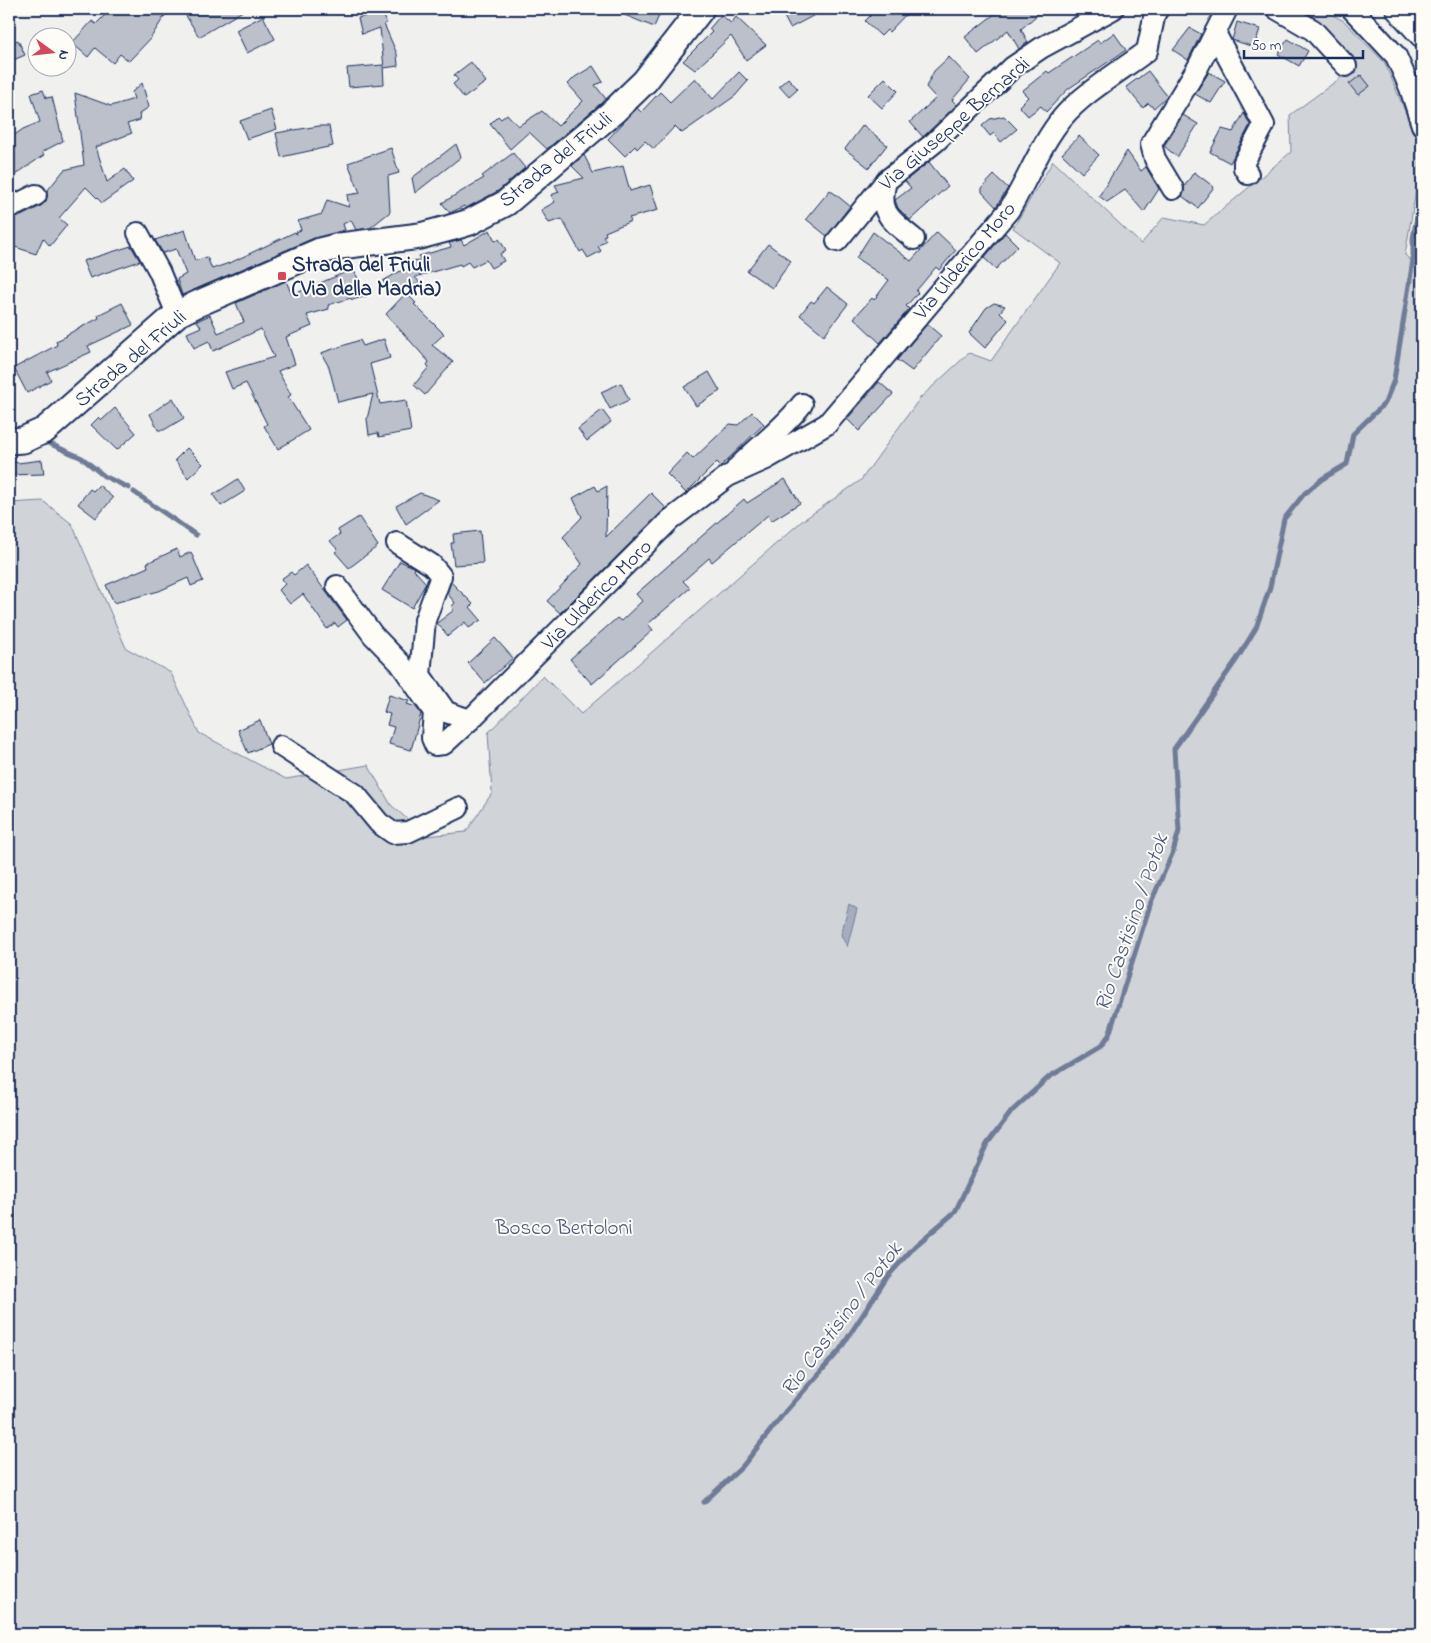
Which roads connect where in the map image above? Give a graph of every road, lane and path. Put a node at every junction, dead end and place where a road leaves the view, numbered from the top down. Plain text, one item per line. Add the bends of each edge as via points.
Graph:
1 (701, 9) edge
2 (1113, 9) edge
3 (1158, 9) edge
4 (1227, 9) edge
5 (1277, 9) edge
6 (1352, 9) edge
7 (1399, 9) edge
8 (1215, 33) junction
9 (1422, 34) edge
10 (1346, 66) dead end
11 (1422, 125) edge
12 (1248, 174) dead end
13 (886, 180) junction
14 (1173, 189) dead end
15 (36, 195) dead end
16 (9, 201) edge
17 (138, 233) dead end
18 (838, 240) dead end
19 (914, 240) dead end
20 (178, 314) junction
21 (802, 404) dead end
22 (9, 441) edge
23 (728, 476) junction
24 (397, 544) dead end
25 (337, 586) dead end
26 (470, 720) junction
27 (281, 746) dead end
28 (458, 808) dead end

1 - 20 main road, Strada del Friuli via 645,81 506,203 470,222 420,236 320,251
2 - 13 street, Via Giuseppe Bernardi via 1041,48 1014,67 935,142
3 - 23 street, Via Ulderico Moro via 1147,50 1062,118 1009,210 826,424 766,459
4 - 8 street
5 - 10 street via 1313,30
6 - 11 street via 1396,56
7 - 9 main road
8 - 12 street via 1264,125 1244,162
8 - 14 street via 1151,144 1155,159
13 - 18 street, Via Giuseppe Bernardi
13 - 19 street via 881,197 884,210
15 - 16 street via 16,205
17 - 20 street
20 - 22 main road, Strada del Friuli via 45,430 23,440
21 - 23 street, Via Ulderico Moro via 791,420 757,446
23 - 26 street, Via Ulderico Moro via 670,520
24 - 26 street via 432,565 441,576 425,620 420,675 446,712
25 - 26 street, Via Ulderico Moro via 374,635 400,662 434,712 432,738 435,745 444,744
27 - 28 street via 355,794 379,823 393,832 408,832

